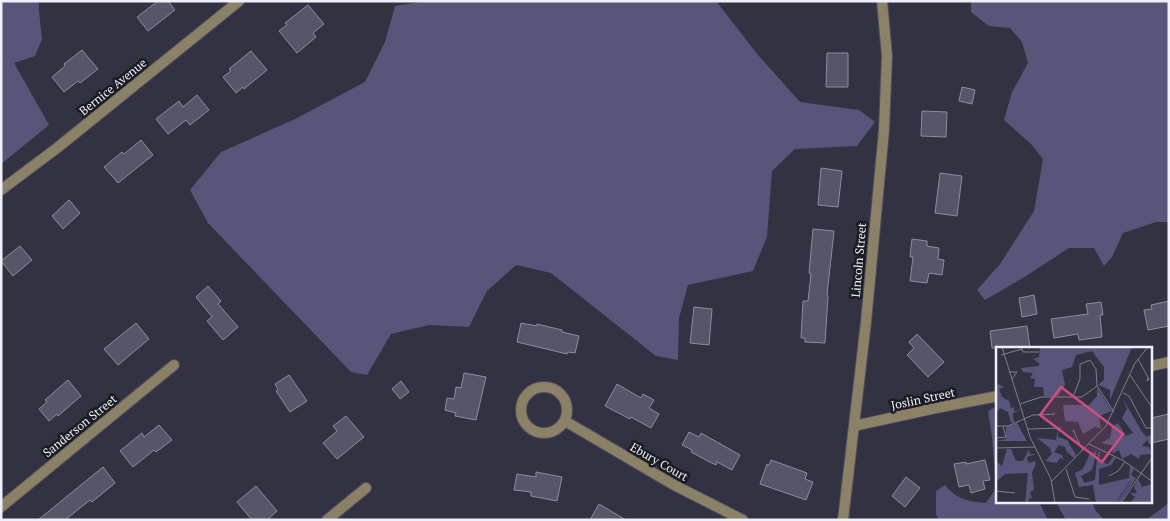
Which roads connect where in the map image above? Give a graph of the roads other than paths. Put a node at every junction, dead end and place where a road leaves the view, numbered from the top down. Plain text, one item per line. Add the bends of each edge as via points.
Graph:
1 (239, 1) edge
2 (882, 1) edge
3 (229, 5) edge
4 (1, 190) edge
5 (1169, 362) edge
6 (174, 365) dead end
7 (1152, 366) edge
8 (996, 396) edge
9 (564, 421) junction
10 (854, 426) junction
11 (366, 488) dead end
12 (1, 507) edge
13 (327, 520) edge
14 (744, 520) edge
15 (843, 520) edge

1 - 3 street, Bernice Avenue
2 - 10 street, Lincoln Street via 887,56 884,130
3 - 4 street, Bernice Avenue via 57,148
5 - 7 street
6 - 12 street, Sanderson Street
8 - 10 street, Joslin Street
9 - 9 street via 567,406 556,390 547,386 537,387 522,400 523,420 533,431 548,433
9 - 14 street, Ebury Court via 674,485
10 - 15 street, Lincoln Street
11 - 13 street

